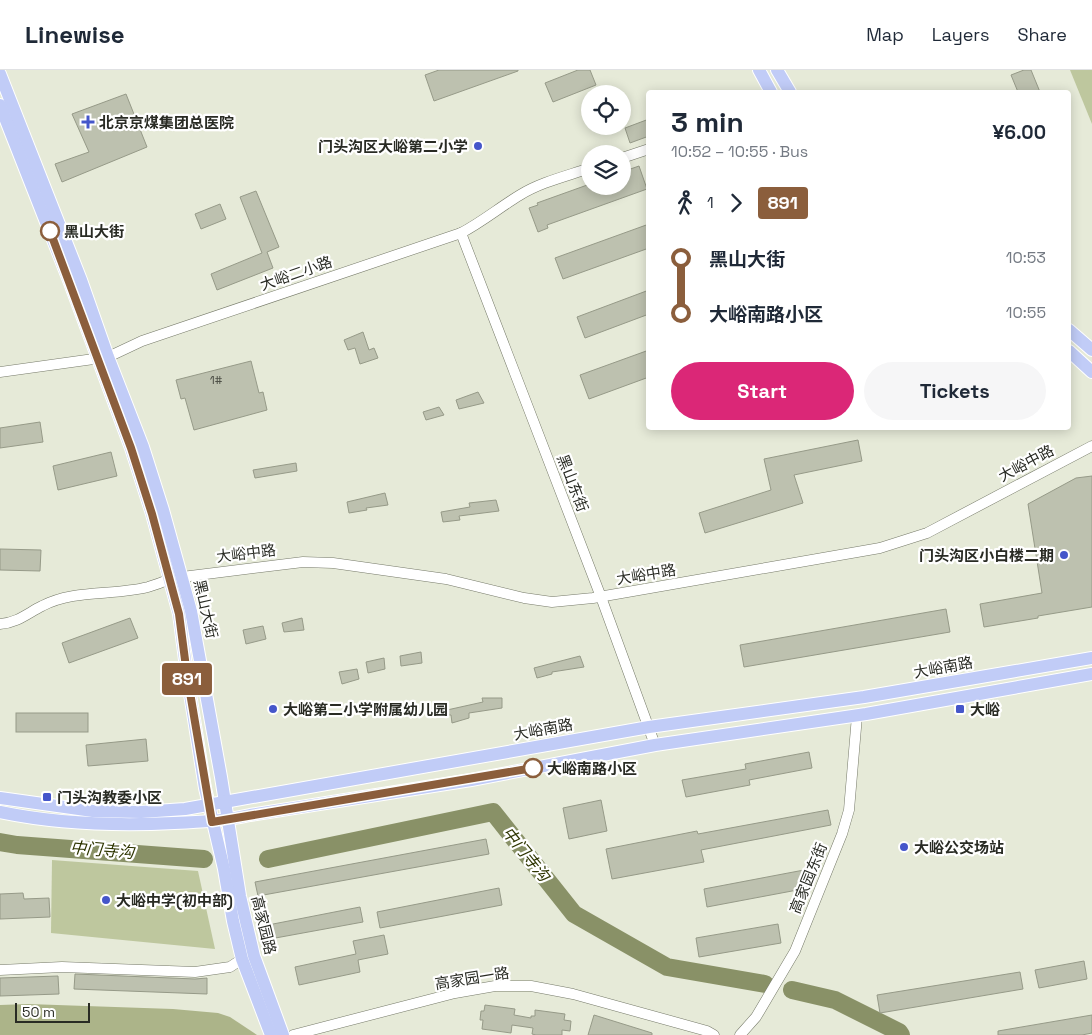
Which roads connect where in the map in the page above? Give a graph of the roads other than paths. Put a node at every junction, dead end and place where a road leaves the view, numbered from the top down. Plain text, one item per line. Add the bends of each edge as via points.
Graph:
1 (759, 70) edge
2 (777, 70) edge
3 (0, 74) edge
4 (770, 90) edge
5 (789, 90) edge
6 (0, 105) edge
7 (646, 150) edge
8 (631, 155) edge
9 (581, 171) edge
10 (461, 233) junction
11 (1071, 332) edge
12 (1092, 350) edge
13 (1071, 353) edge
14 (103, 358) junction
15 (0, 372) edge
16 (1092, 372) edge
17 (1092, 446) edge
18 (176, 578) junction
19 (601, 597) junction
20 (0, 624) edge
21 (1092, 658) edge
22 (1092, 674) edge
23 (857, 716) junction
24 (649, 727) junction
25 (655, 745) junction
26 (0, 798) edge
27 (224, 803) junction
28 (209, 805) junction
29 (0, 812) edge
30 (226, 820) junction
31 (212, 822) junction
32 (242, 959) junction
33 (0, 970) edge
34 (271, 1035) edge
35 (283, 1035) edge
36 (293, 1035) edge
37 (714, 1035) edge
38 (740, 1035) edge

1 - 4 main road
2 - 5 main road
3 - 14 main road, 黑山大街 via 81,280
6 - 14 main road, 黑山大街
7 - 8 street
9 - 10 street, 大峪二小路 via 521,194
10 - 14 street, 大峪二小路 via 142,341
10 - 19 street, 黑山东街
11 - 12 main road
13 - 16 main road
14 - 15 street, 大峪二小路
14 - 18 main road, 黑山大街 via 152,514
17 - 19 street, 大峪中路 via 927,533 880,548
18 - 19 street, 大峪中路 via 303,562 326,563 446,579 552,602
18 - 20 street, 大峪中路 via 141,588 61,598 8,624
18 - 27 main road, 黑山大街 via 191,611
18 - 28 main road, 黑山大街 via 187,675
19 - 24 street, 黑山东街
21 - 24 main road, 大峪南路 via 864,697
22 - 23 main road
23 - 25 main road
23 - 38 street, 高家园东街 via 849,810 842,834 795,951 756,1017
24 - 25 street, 黑山东街
24 - 27 main road, 大峪南路
25 - 30 main road via 471,780
26 - 28 main road, 大峪南路 via 102,811 140,812
27 - 28 main road, 大峪南路
27 - 30 main road, 黑山大街
28 - 31 main road, 黑山大街
29 - 31 main road via 76,824
30 - 31 main road
30 - 35 main road, 高家园路 via 254,956
31 - 32 main road, 高家园路
32 - 33 street via 230,967 195,972 62,967
32 - 34 main road, 高家园路
36 - 37 street, 高家园一路 via 455,993 495,986 531,986 573,994

